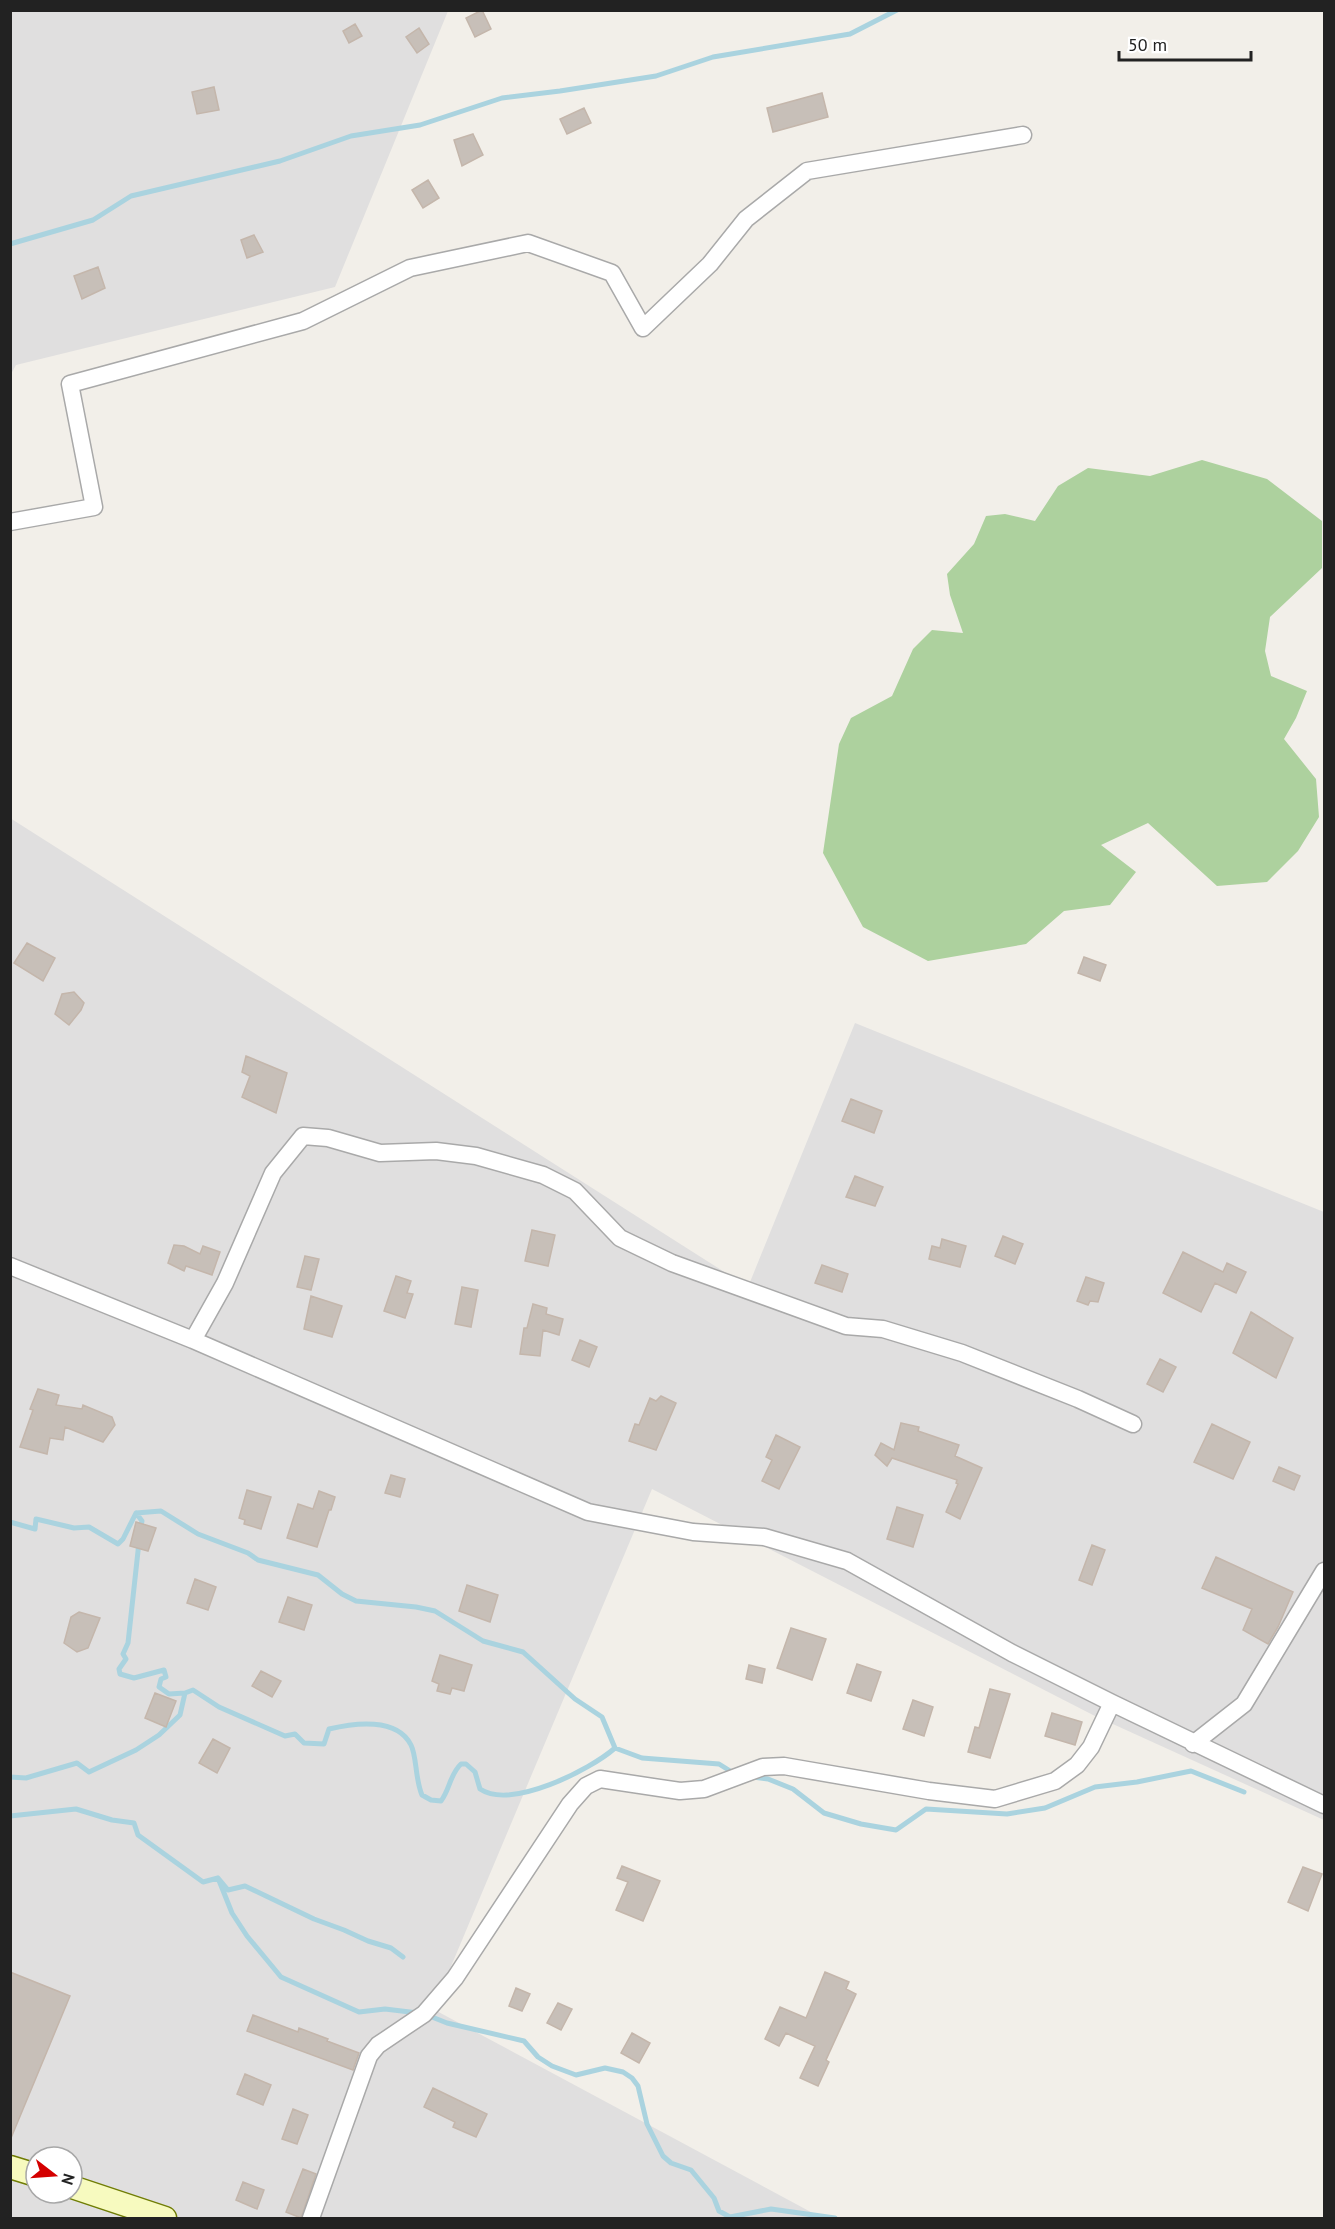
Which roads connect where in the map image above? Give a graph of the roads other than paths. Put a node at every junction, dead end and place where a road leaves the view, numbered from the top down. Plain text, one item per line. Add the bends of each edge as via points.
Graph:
1 (1023, 135) dead end
2 (10, 522) edge
3 (10, 1266) edge
4 (193, 1340) junction
5 (1133, 1424) dead end
6 (1324, 1571) edge
7 (1112, 1703) junction
8 (1193, 1744) junction
9 (1324, 1805) edge
10 (84, 2191) edge
11 (165, 2218) edge
12 (311, 2218) edge

1 - 2 street via 807,171 746,219 710,264 643,328 612,273 528,243 410,268 303,321 70,384 94,507
3 - 4 street
4 - 5 street via 225,1282 273,1173 303,1136 328,1138 380,1153 436,1151 476,1156 543,1175 575,1191 621,1238 672,1263 846,1326 883,1329 962,1353
4 - 7 street via 588,1512 693,1532 764,1537 847,1562
6 - 8 street via 1244,1704
7 - 8 street
7 - 12 street via 1091,1747 1077,1766 1055,1781 995,1799 784,1766 763,1767 704,1789 680,1791 600,1779 586,1786 570,1804 455,1978 424,2014 378,2045 369,2056
8 - 9 street
10 - 11 main road

